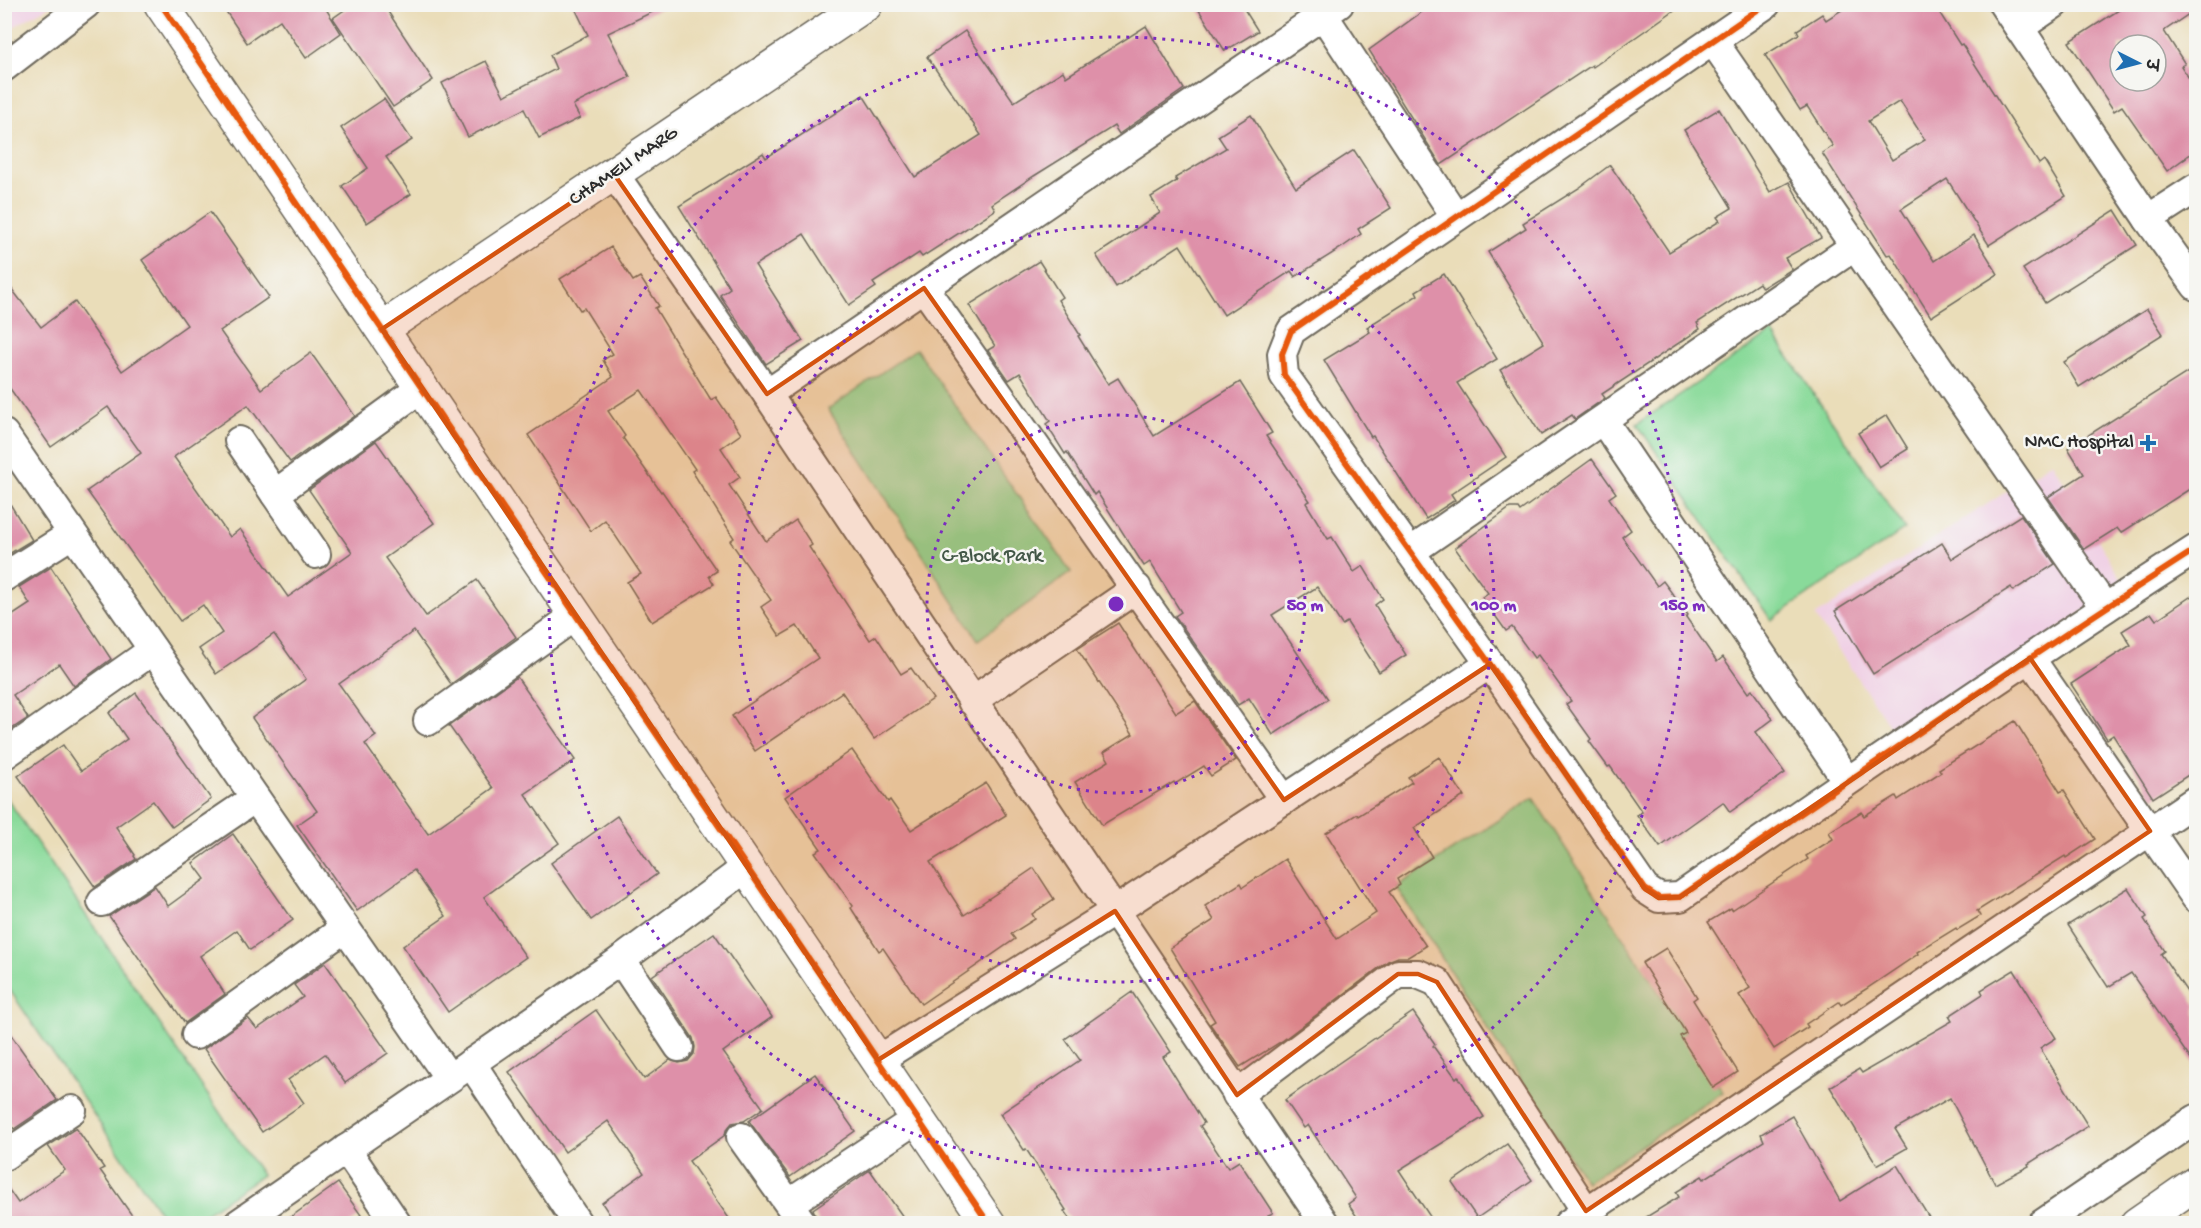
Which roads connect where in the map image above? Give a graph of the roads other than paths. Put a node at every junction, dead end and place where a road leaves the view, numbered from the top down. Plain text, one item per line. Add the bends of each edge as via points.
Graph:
1 (86, 4) edge
2 (162, 4) edge
3 (866, 4) edge
4 (1766, 4) edge
5 (2003, 4) edge
6 (2054, 4) edge
7 (1326, 8) edge
8 (2019, 28) junction
9 (1713, 40) junction
10 (4, 68) edge
11 (614, 174) junction
12 (2196, 188) edge
13 (1455, 217) junction
14 (2148, 219) junction
15 (1855, 246) junction
16 (2196, 286) edge
17 (924, 288) junction
18 (382, 330) junction
19 (422, 388) junction
20 (767, 394) junction
21 (1603, 420) junction
22 (4, 434) edge
23 (239, 441) dead end
24 (275, 494) junction
25 (72, 534) junction
26 (2196, 549) edge
27 (1410, 552) junction
28 (316, 554) dead end
29 (4, 577) edge
30 (1137, 588) junction
31 (2105, 608) junction
32 (576, 615) junction
33 (153, 650) junction
34 (2030, 658) junction
35 (1490, 664) junction
36 (972, 701) junction
37 (428, 722) dead end
38 (4, 755) edge
39 (1847, 781) junction
40 (255, 798) junction
41 (1284, 800) junction
42 (2196, 800) edge
43 (2150, 831) junction
44 (747, 867) junction
45 (2196, 898) edge
46 (102, 902) dead end
47 (1115, 911) junction
48 (345, 928) junction
49 (621, 960) junction
50 (196, 1035) dead end
51 (679, 1047) dead end
52 (878, 1060) junction
53 (460, 1070) junction
54 (1237, 1095) junction
55 (72, 1110) dead end
56 (918, 1118) junction
57 (2196, 1119) edge
58 (741, 1137) dead end
59 (346, 1149) junction
60 (4, 1156) edge
61 (2196, 1183) edge
62 (796, 1213) edge
63 (1577, 1217) edge
64 (238, 1224) edge
65 (397, 1224) edge
66 (578, 1224) edge
67 (989, 1224) edge
68 (1325, 1224) edge
69 (2042, 1224) edge
70 (2137, 1224) edge

1 - 10 street
2 - 18 street
3 - 11 street, CHAMELI MARG
4 - 9 street
5 - 8 street
6 - 8 street
7 - 13 street
7 - 17 street
8 - 14 street
9 - 13 street
9 - 15 street
11 - 18 street, CHAMELI MARG
11 - 20 street
12 - 14 street
13 - 27 street via 1291,331 1282,354 1284,375
14 - 16 street
15 - 21 street
15 - 31 street
17 - 20 street
17 - 30 street
18 - 19 street
19 - 24 street
19 - 32 street
20 - 36 street
21 - 27 street
21 - 39 street
22 - 25 street
23 - 24 street
24 - 28 street
25 - 29 street
25 - 33 street
26 - 31 street
27 - 35 street
30 - 36 street
30 - 41 street
31 - 34 street
32 - 37 street
32 - 44 street
33 - 38 street
33 - 40 street
34 - 39 street
34 - 43 street
35 - 39 street via 1644,890 1659,898 1680,897
35 - 41 street
36 - 47 street
40 - 46 street
40 - 48 street
41 - 47 street
42 - 43 street
43 - 45 street
43 - 63 street
44 - 49 street
44 - 52 street
47 - 52 street
47 - 54 street
48 - 50 street
48 - 53 street
49 - 51 street
49 - 53 street
52 - 56 street
53 - 59 street
53 - 66 street
54 - 63 street via 1398,974 1418,974 1437,982
54 - 68 street
55 - 60 street
56 - 62 street
56 - 67 street
57 - 69 street
58 - 62 street
59 - 64 street
59 - 65 street
61 - 70 street

